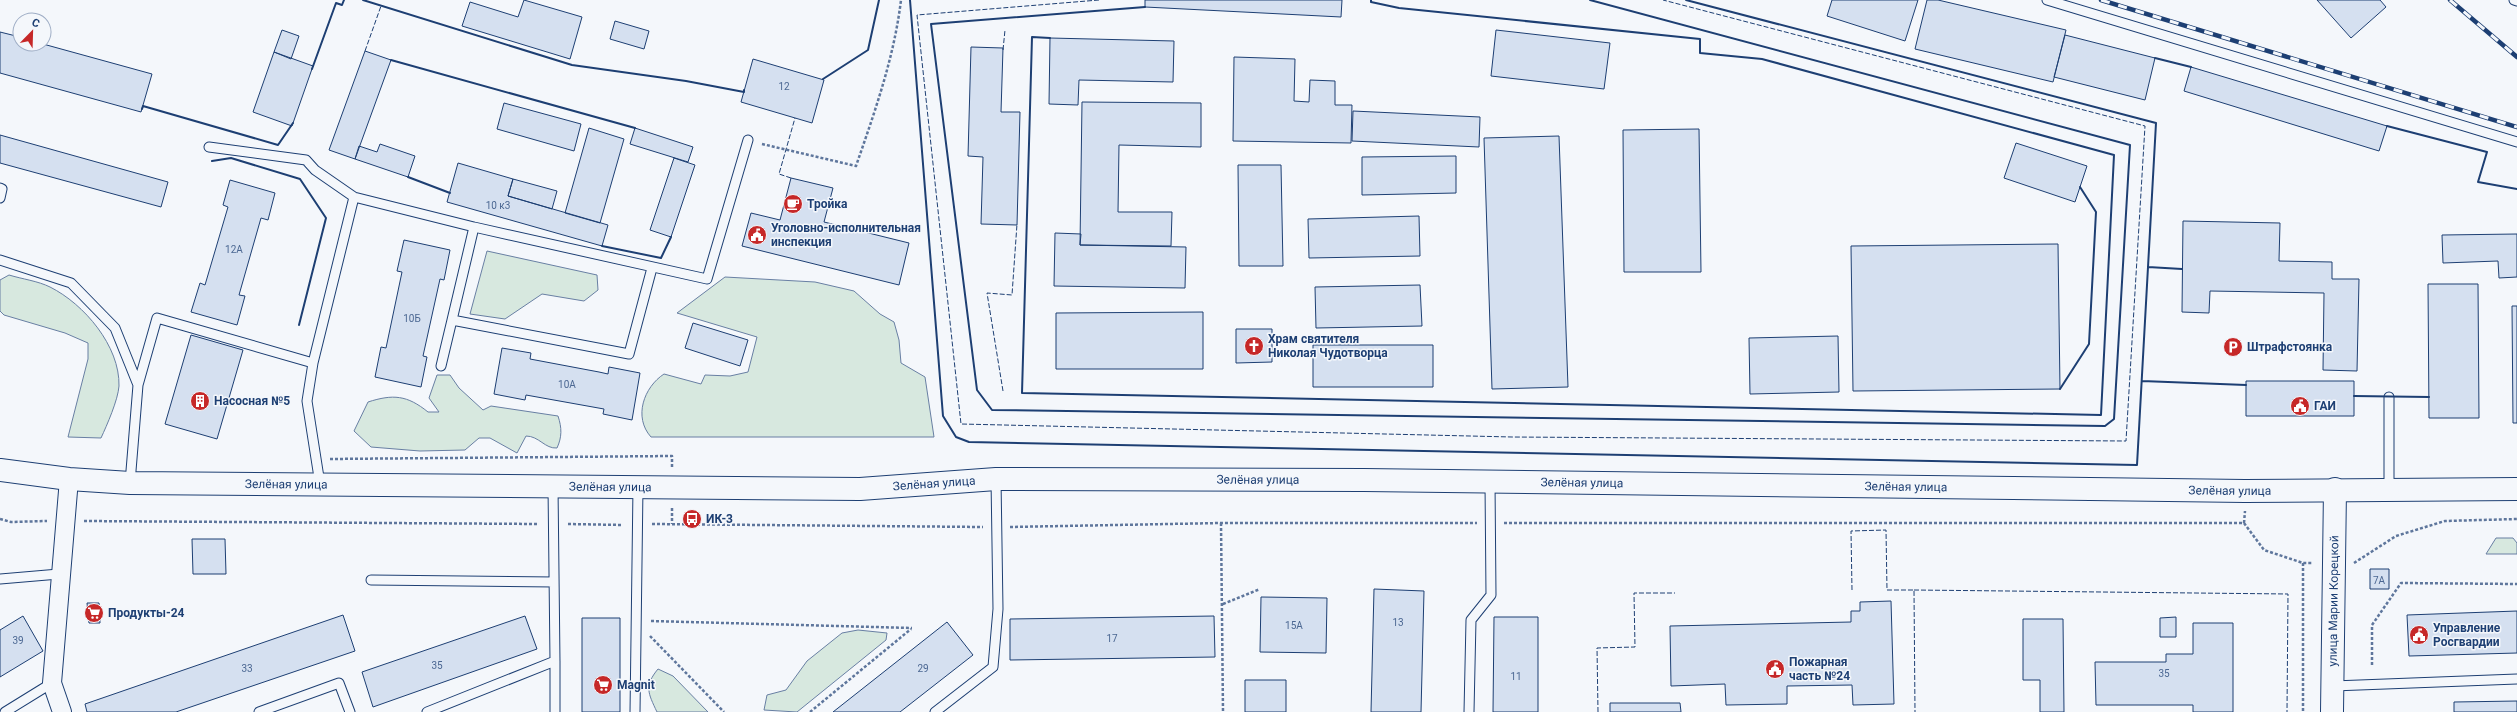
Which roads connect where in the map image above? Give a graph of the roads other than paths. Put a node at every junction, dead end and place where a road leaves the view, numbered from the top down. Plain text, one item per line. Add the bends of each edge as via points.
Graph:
1 (2047, 0) edge
2 (2514, 0) edge
3 (2517, 1) edge
4 (748, 140) road end
5 (2517, 142) edge
6 (209, 147) dead end
7 (0, 188) edge
8 (354, 197) junction
9 (0, 198) edge
10 (474, 227) junction
11 (0, 260) edge
12 (652, 268) junction
13 (452, 320) junction
14 (313, 363) junction
15 (441, 366) dead end
16 (138, 385) junction
17 (2388, 397) dead end
18 (0, 470) edge
19 (69, 479) junction
20 (996, 479) junction
21 (1490, 482) junction
22 (130, 483) junction
23 (320, 484) junction
24 (553, 486) junction
25 (638, 486) junction
26 (2335, 489) junction
27 (2517, 489) edge
28 (2389, 491) junction
29 (59, 574) junction
30 (0, 579) edge
31 (371, 580) dead end
32 (554, 582) junction
33 (554, 661) junction
34 (2517, 679) edge
35 (52, 683) junction
36 (2333, 686) junction
37 (6, 712) edge
38 (62, 712) edge
39 (259, 712) edge
40 (350, 712) edge
41 (427, 712) edge
42 (555, 712) edge
43 (635, 712) edge
44 (936, 712) edge
45 (1469, 712) edge
46 (2332, 712) edge

1 - 5 lane
2 - 3 lane
4 - 12 lane via 707,279
6 - 8 lane via 306,160 315,170
7 - 9 lane
8 - 10 lane
8 - 14 lane
10 - 12 lane
10 - 13 lane
11 - 16 lane via 71,283 114,328
12 - 13 lane via 629,354
13 - 15 lane
14 - 16 lane via 157,318
14 - 23 lane via 307,401
16 - 22 lane
17 - 28 lane
18 - 19 main road, Зелёная улица
19 - 22 main road, Зелёная улица
19 - 29 street
20 - 21 main road, Зелёная улица
20 - 25 main road, Зелёная улица via 860,489
20 - 44 lane via 998,609 993,667
21 - 26 main road, Зелёная улица via 2245,491
21 - 45 lane via 1491,595 1470,620
22 - 23 main road, Зелёная улица
23 - 24 main road, Зелёная улица
24 - 25 main road, Зелёная улица
24 - 32 lane
25 - 43 lane
26 - 28 main road, Зелёная улица
26 - 36 main road, улица Марии Корецкой
27 - 28 main road, Зелёная улица
29 - 30 lane
29 - 35 street
31 - 32 lane
32 - 33 lane
33 - 41 lane
33 - 42 lane
34 - 36 lane
35 - 37 lane
35 - 38 street
36 - 46 main road, улица Марии Корецкой
39 - 40 lane via 338,683

